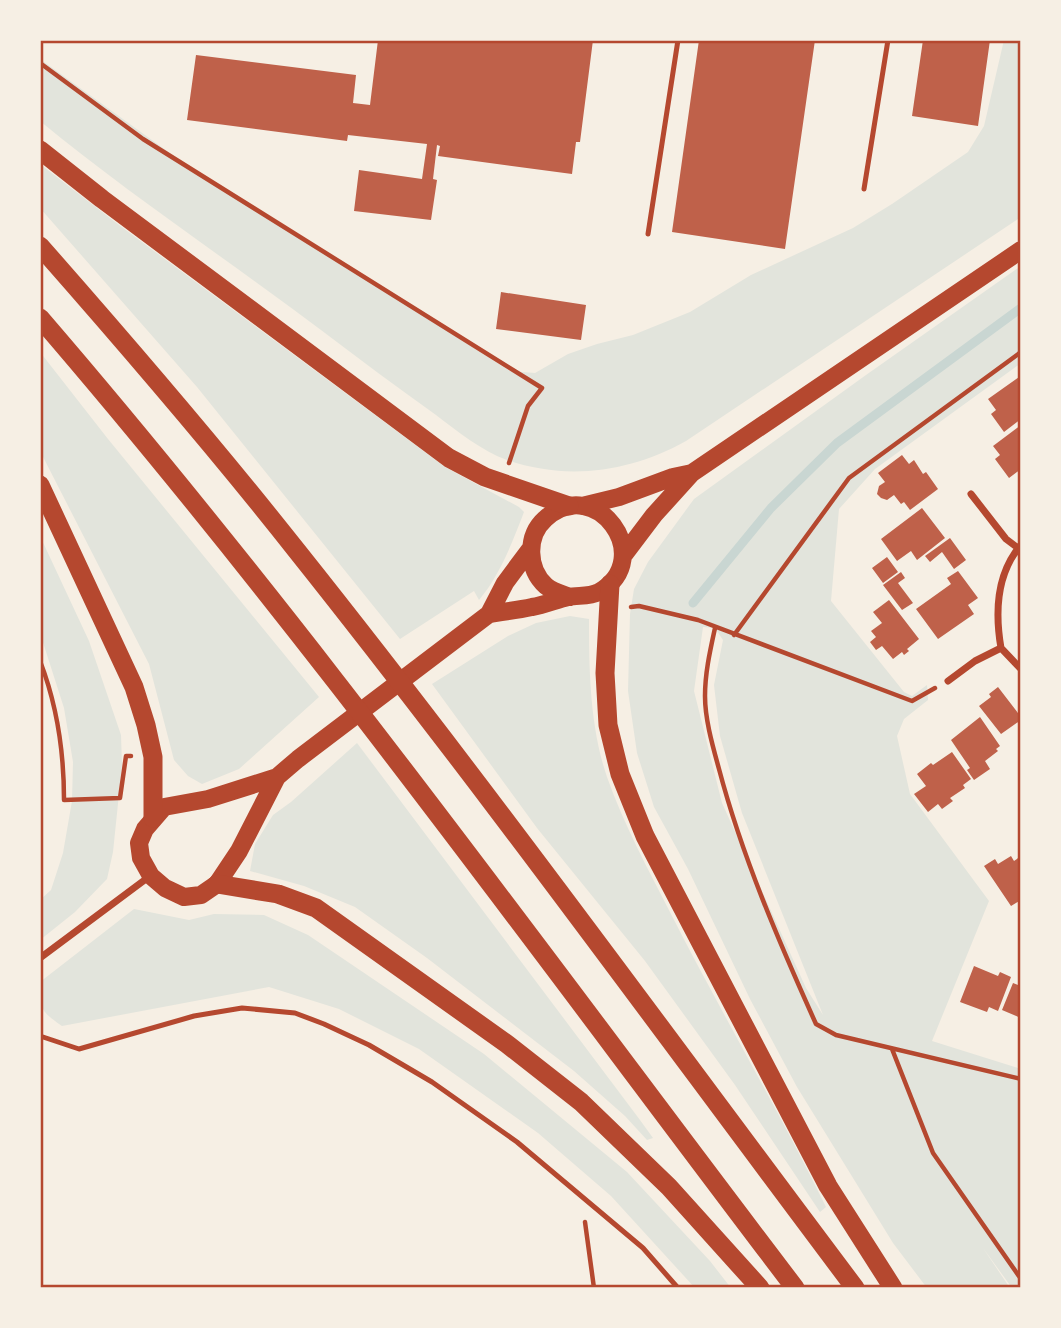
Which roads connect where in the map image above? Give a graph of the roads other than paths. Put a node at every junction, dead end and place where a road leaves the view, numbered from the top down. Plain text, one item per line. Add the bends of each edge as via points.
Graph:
1 (678, 40) edge
2 (888, 40) edge
3 (40, 150) edge
4 (864, 189) dead end
5 (648, 234) dead end
6 (40, 246) edge
7 (1021, 250) edge
8 (40, 318) edge
9 (692, 473) junction
10 (40, 485) edge
11 (971, 494) dead end
12 (575, 506) junction
13 (1019, 547) edge
14 (531, 548) junction
15 (623, 556) junction
16 (610, 584) junction
17 (570, 597) junction
18 (489, 614) junction
19 (1001, 648) junction
20 (1021, 669) edge
21 (948, 681) road end
22 (277, 777) junction
23 (153, 818) junction
24 (151, 876) junction
25 (217, 884) junction
26 (40, 958) edge
27 (40, 1036) edge
28 (678, 1288) edge
29 (760, 1288) edge
30 (795, 1288) edge
31 (855, 1288) edge
32 (893, 1288) edge

1 - 5 lane
2 - 4 lane
3 - 12 highway via 449,458 485,477
6 - 31 highway via 152,374 359,629
7 - 9 main road
8 - 30 highway via 344,689
9 - 12 main road
9 - 15 main road
10 - 23 highway via 134,687 153,757
11 - 13 street via 1006,538
12 - 14 main road via 543,520
12 - 15 main road via 596,510 612,523
13 - 19 street via 1000,590 996,622
14 - 17 main road via 537,575 557,593
14 - 18 main road
15 - 16 main road
16 - 17 main road via 598,593
16 - 32 highway via 605,673 608,725 620,774 645,836 828,1186
17 - 18 main road
18 - 22 main road
19 - 20 street
19 - 21 street
22 - 23 main road via 208,799 164,807
22 - 25 main road
23 - 24 main road via 139,843
24 - 25 main road via 184,897 201,895
24 - 26 street
25 - 29 highway via 278,894 316,908 507,1044 581,1102 669,1187
27 - 28 lane via 79,1049 219,1012 295,1013 369,1045 432,1082 517,1142 643,1248

